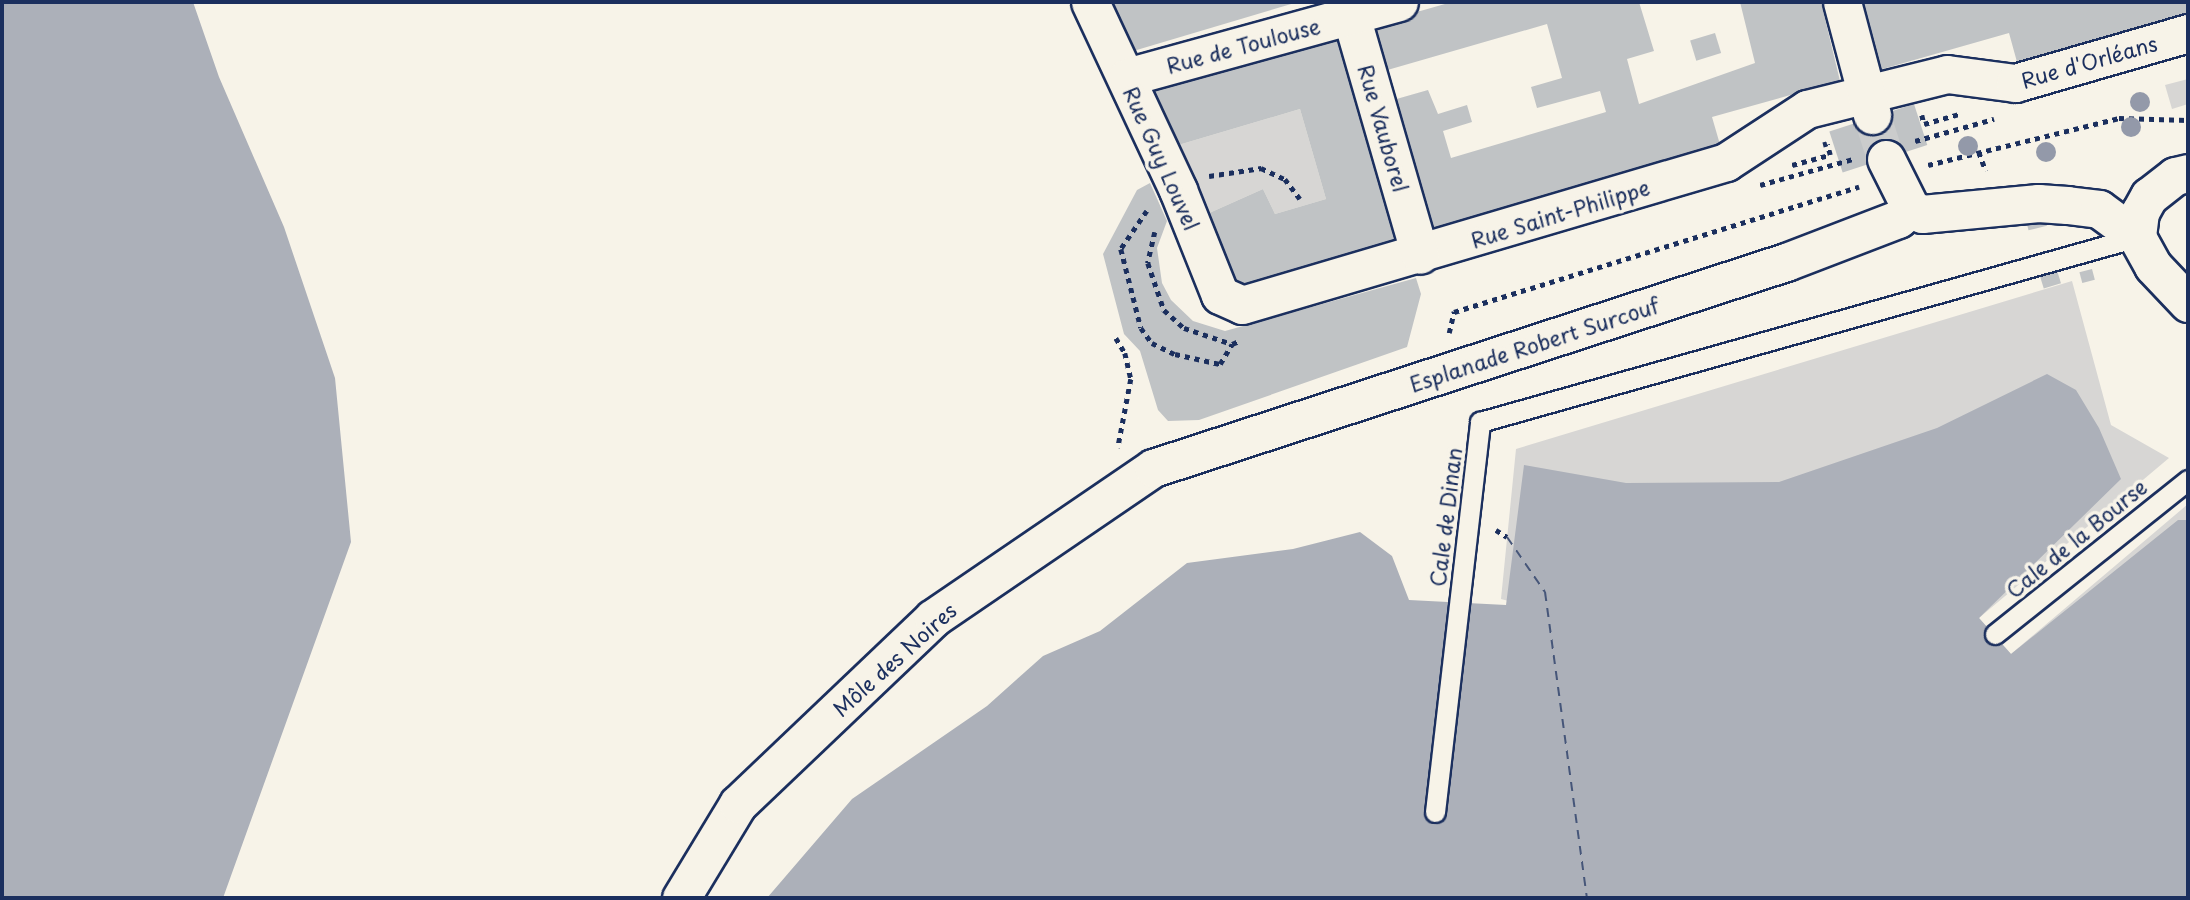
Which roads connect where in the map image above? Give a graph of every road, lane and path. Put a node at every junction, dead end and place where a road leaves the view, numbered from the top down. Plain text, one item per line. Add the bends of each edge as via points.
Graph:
1 (1090, 2) edge
2 (1399, 2) edge
3 (1842, 2) edge
4 (1350, 9) edge
5 (2188, 33) edge
6 (1127, 76) junction
7 (1868, 104) junction
8 (1996, 118) dead end
9 (2188, 120) edge
10 (1823, 145) dead end
11 (1955, 149) dead end
12 (1958, 158) junction
13 (1887, 159) junction
14 (1790, 165) dead end
15 (1216, 173) dead end
16 (2188, 173) edge
17 (1787, 178) dead end
18 (1300, 199) dead end
19 (1910, 209) junction
20 (1159, 223) dead end
21 (2137, 237) junction
22 (1420, 255) junction
23 (2188, 303) edge
24 (1242, 305) joint
25 (1116, 338) dead end
26 (1232, 344) dead end
27 (1438, 375) junction
28 (1153, 468) joint
29 (2188, 480) edge
30 (1109, 498) junction
31 (1995, 634) dead end
32 (1435, 812) dead end
33 (681, 898) edge

1 - 6 street, Rue Guy Louvel
2 - 4 street, Rue de Toulouse
3 - 7 street
4 - 6 street, Rue de Toulouse
4 - 22 street, Rue Vauborel
5 - 7 street, Rue d'Orléans via 2015,83 1947,74
6 - 24 street, Rue Guy Louvel via 1220,295
7 - 22 street, Rue Saint-Philippe via 1807,109 1726,162
8 - 13 path
9 - 12 path via 2119,118
10 - 14 path via 1827,144 1830,155
11 - 12 path
12 - 13 path
13 - 17 path
13 - 19 street
13 - 27 path via 1454,312
15 - 18 path via 1261,168 1285,179
16 - 21 street via 2175,176 2149,196 2140,212
19 - 21 street via 1922,214 2038,203 2099,209
19 - 27 street, Esplanade Robert Surcouf via 1898,219 1786,261
20 - 26 path via 1148,263 1164,310 1184,328
21 - 23 street via 2153,266
21 - 32 lane, Cale de Dinan via 1480,422
22 - 24 street, Rue Saint-Philippe
25 - 30 path via 1131,379
27 - 28 street, Esplanade Robert Surcouf
28 - 30 street, Môle des Noires
29 - 31 lane, Cale de la Bourse
30 - 33 street, Môle des Noires via 933,618 738,804

